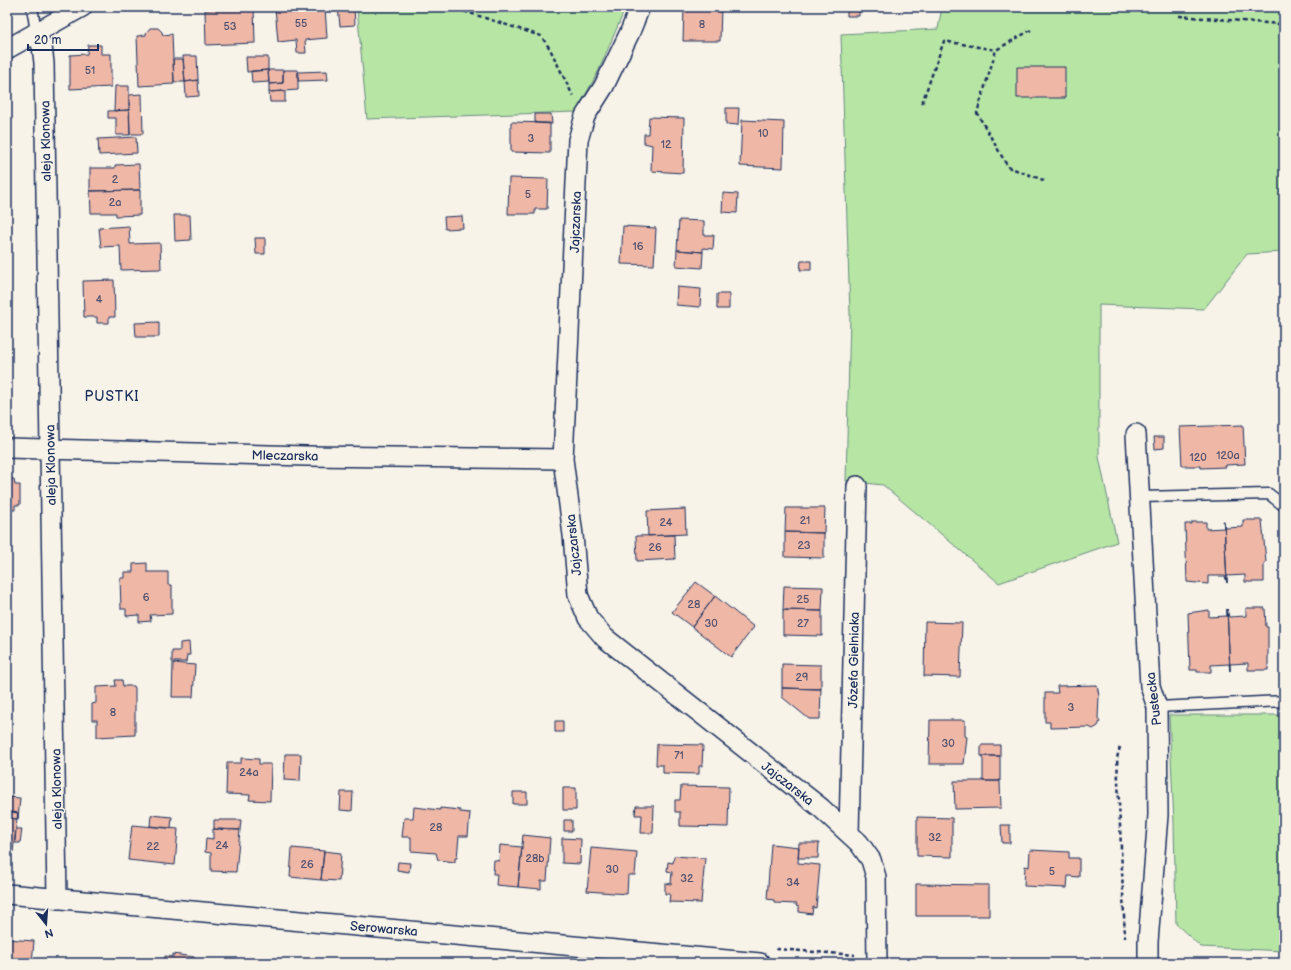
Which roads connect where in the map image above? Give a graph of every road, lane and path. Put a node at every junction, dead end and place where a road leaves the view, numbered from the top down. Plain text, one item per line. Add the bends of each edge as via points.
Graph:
1 (32, 7) edge
2 (82, 7) edge
3 (452, 7) edge
4 (640, 7) edge
5 (1179, 16) dead end
6 (1284, 22) edge
7 (1031, 30) dead end
8 (36, 32) junction
9 (7, 49) edge
10 (996, 50) junction
11 (922, 103) dead end
12 (584, 116) junction
13 (1046, 181) dead end
14 (1136, 434) dead end
15 (7, 448) edge
16 (50, 449) junction
17 (563, 459) junction
18 (857, 486) dead end
19 (1140, 497) junction
20 (1284, 506) edge
21 (1284, 702) edge
22 (1157, 707) junction
23 (1120, 747) dead end
24 (849, 833) junction
25 (7, 894) edge
26 (57, 899) junction
27 (1125, 940) dead end
28 (760, 963) edge
29 (877, 963) edge
30 (1148, 963) edge

1 - 8 lane
2 - 8 street
3 - 12 path via 541,36
4 - 12 street, Jajczarska via 604,86
5 - 6 path via 1279,24
7 - 10 path
8 - 9 street
8 - 16 street, aleja Klonowa via 42,46 44,63
10 - 11 path via 944,41
10 - 13 path via 977,113 1008,167
12 - 17 street, Jajczarska via 578,140
14 - 19 street, Pustecka
15 - 16 street, Mleczarska
16 - 17 street, Mleczarska
16 - 26 street, aleja Klonowa
17 - 24 street, Jajczarska via 578,595 588,618 605,638 821,808
18 - 24 street, Józefa Gielniaka
19 - 20 lane via 1269,494
19 - 22 street, Pustecka via 1150,686
21 - 22 lane
22 - 30 street, Pustecka via 1158,814
23 - 27 path via 1117,758
24 - 29 street, Jajczarska via 871,860 876,877
25 - 26 street, Serowarska
26 - 28 street, Serowarska

